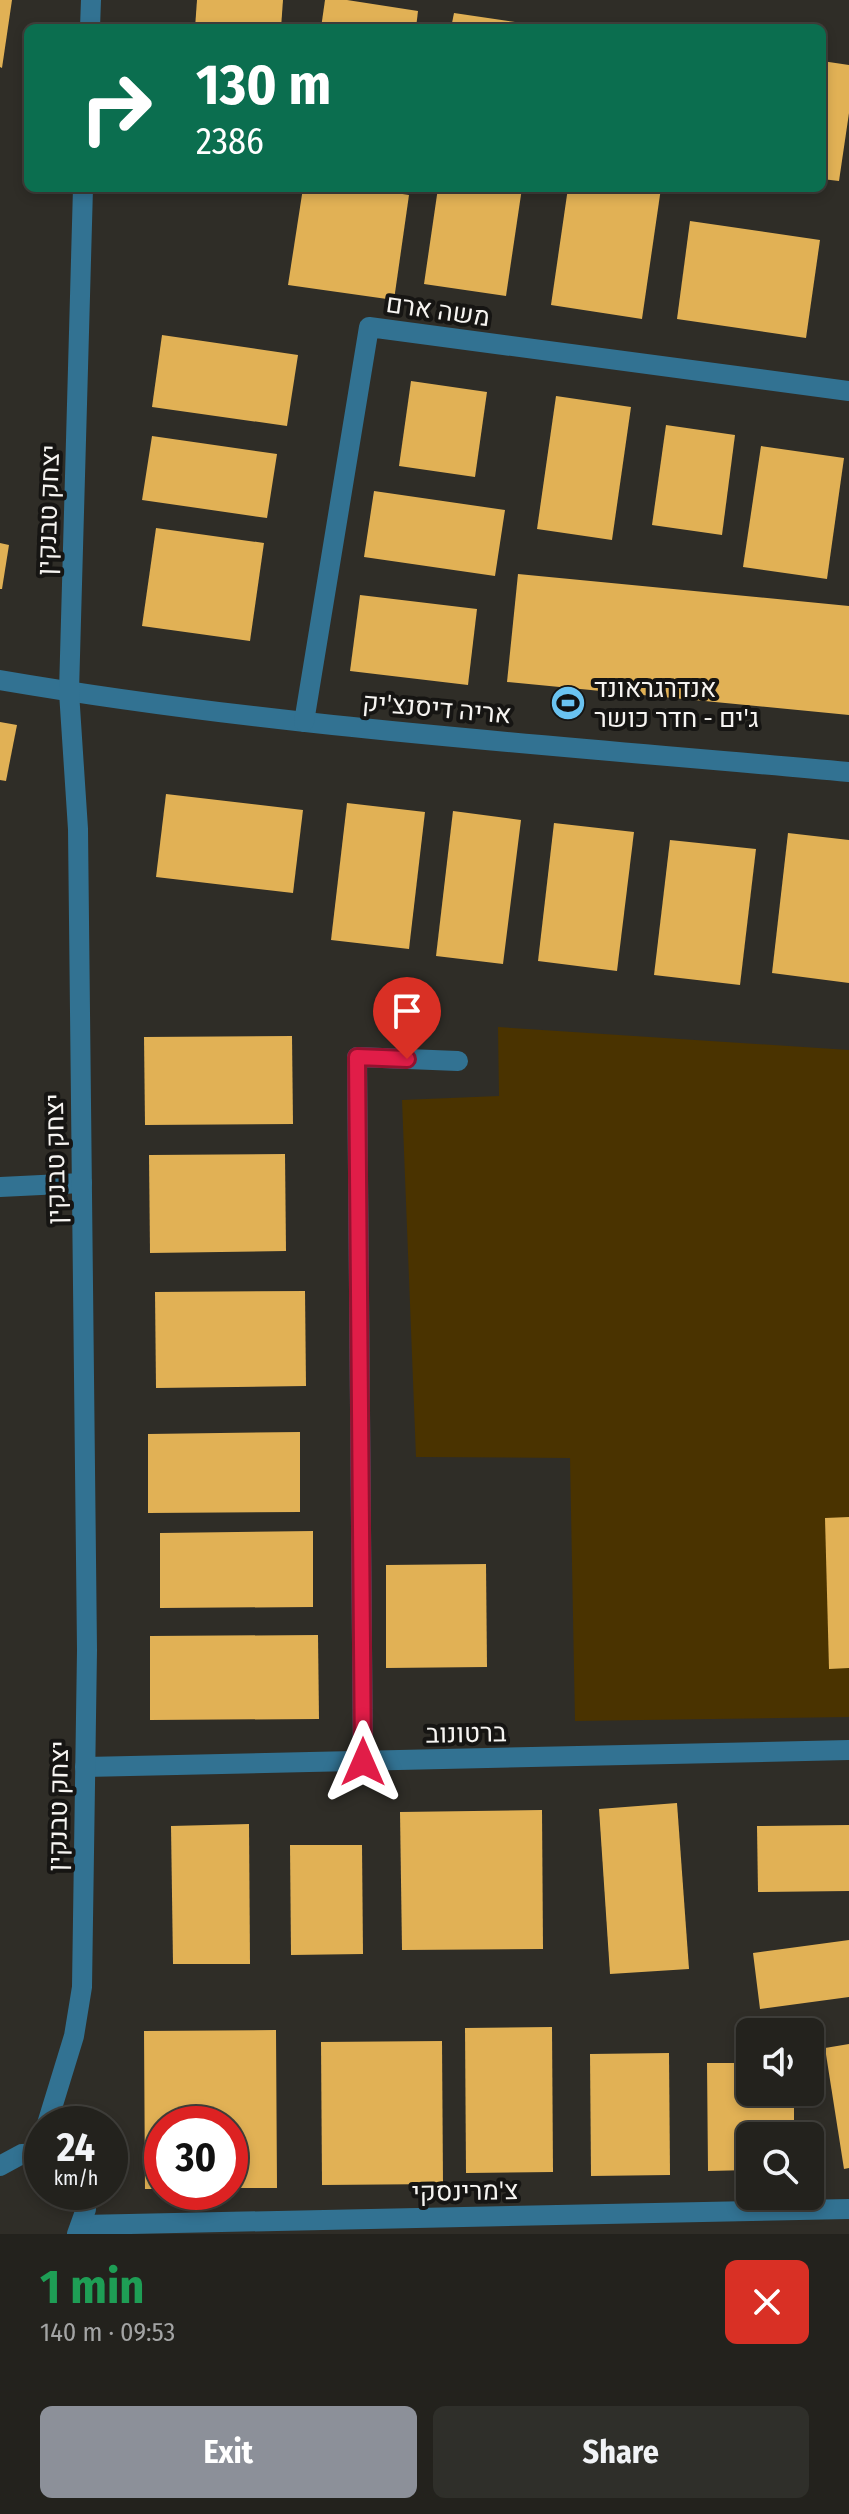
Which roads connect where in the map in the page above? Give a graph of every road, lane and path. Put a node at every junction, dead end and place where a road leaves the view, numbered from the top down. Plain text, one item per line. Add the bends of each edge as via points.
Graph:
1 (91, 0) edge
2 (90, 24) edge
3 (83, 192) edge
4 (849, 391) edge
5 (0, 680) edge
6 (69, 692) junction
7 (304, 722) junction
8 (849, 772) edge
9 (458, 1061) dead end
10 (82, 1183) junction
11 (0, 1187) edge
12 (849, 1750) edge
13 (363, 1762) junction
14 (85, 1767) junction
15 (53, 2106) edge
16 (24, 2153) edge
17 (0, 2166) edge
18 (849, 2209) edge
19 (86, 2210) edge
20 (79, 2229) edge

1 - 2 street
3 - 6 street, יצחק טבנקין
4 - 7 street, משה ארם via 369,327
5 - 6 street, אריה דיסנצ'יק
6 - 7 street, אריה דיסנצ'יק
6 - 10 street, יצחק טבנקין via 78,829
7 - 8 street, אריה דיסנצ'יק
9 - 13 street via 357,1057
10 - 11 street
10 - 14 street, יצחק טבנקין
12 - 13 street, ברטונוב
13 - 14 street, ברטונוב
14 - 15 street, יצחק טבנקין via 82,1987 74,2036
16 - 17 street
18 - 20 street, צ'מרינסקי
19 - 20 street

